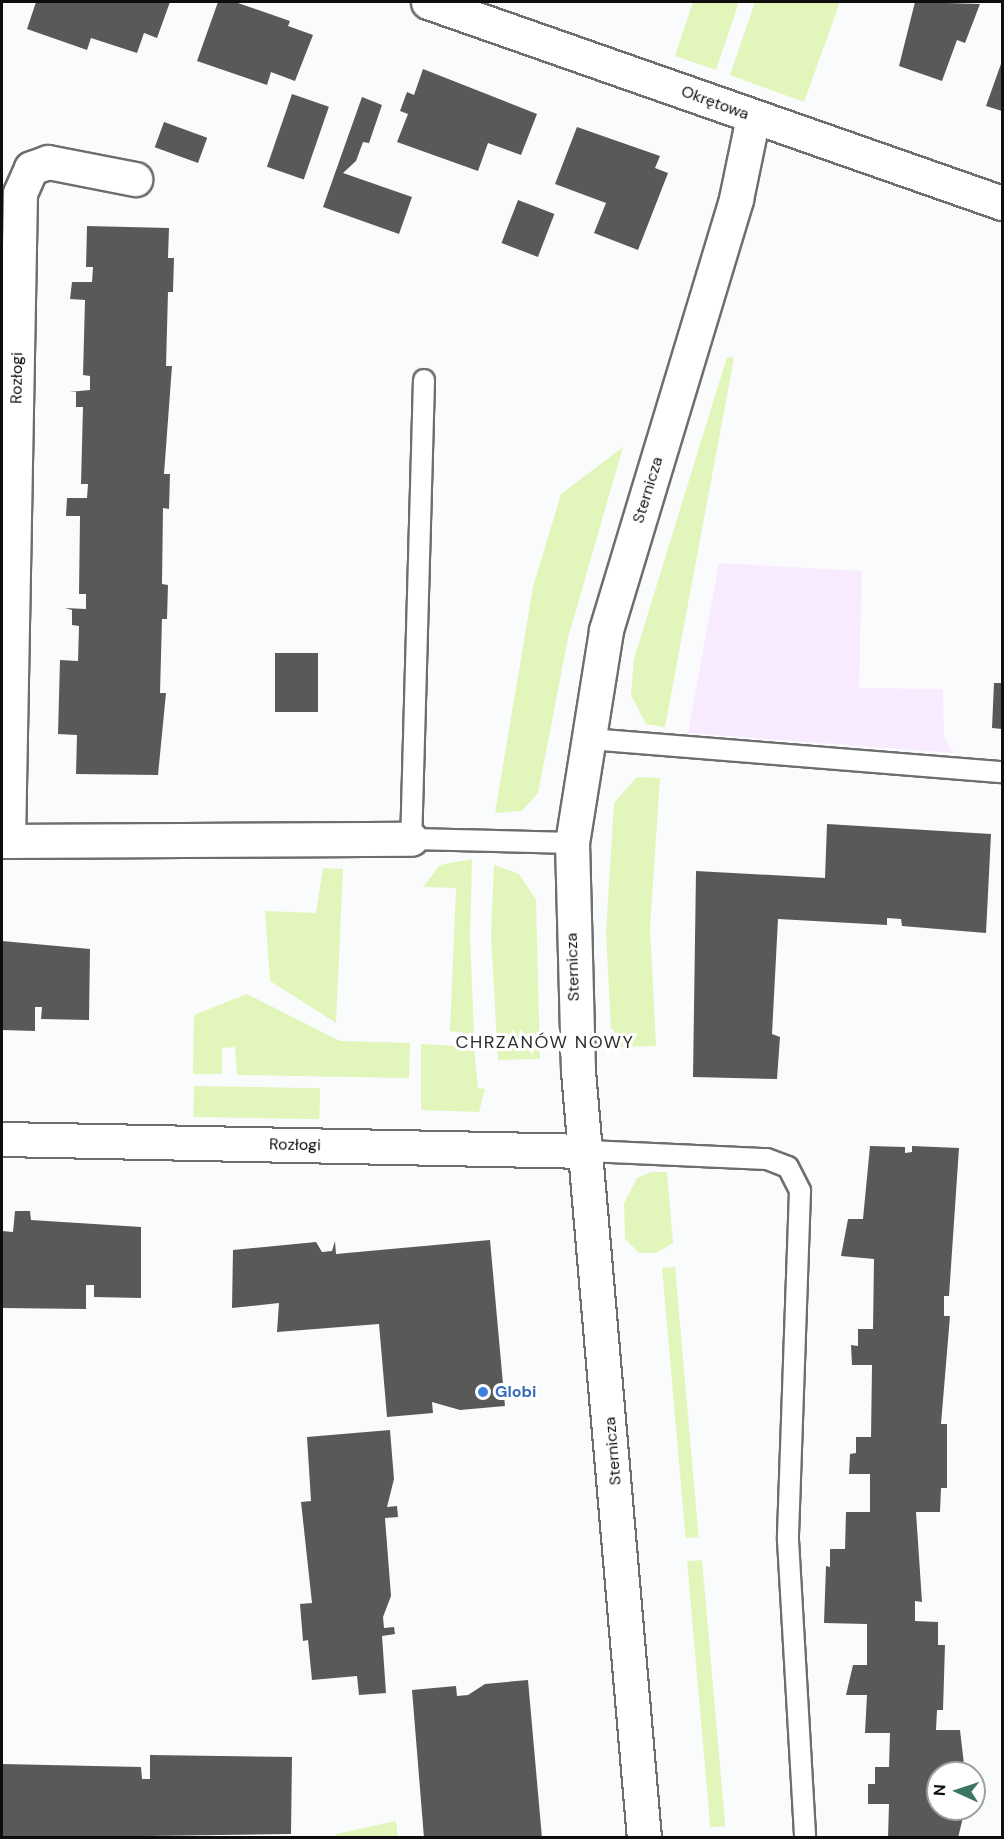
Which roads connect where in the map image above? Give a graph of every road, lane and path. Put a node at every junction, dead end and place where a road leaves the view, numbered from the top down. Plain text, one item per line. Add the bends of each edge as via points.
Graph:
1 (429, 2) edge
2 (753, 117) junction
3 (135, 179) dead end
4 (1002, 203) edge
5 (424, 380) dead end
6 (590, 739) junction
7 (1002, 772) edge
8 (411, 839) junction
9 (5, 841) edge
10 (572, 843) junction
11 (2, 1139) edge
12 (588, 1151) junction
13 (644, 1838) edge
14 (805, 1838) edge

1 - 2 street, Okrętowa
2 - 4 street, Okrętowa
2 - 6 street, Sternicza via 736,199 606,630
3 - 9 street, Rozłogi via 48,162 31,168 20,193
5 - 8 lane
6 - 7 lane
6 - 10 street, Sternicza
8 - 9 street, Rozłogi
8 - 10 lane
10 - 12 street, Sternicza via 574,987
11 - 12 street, Rozłogi
12 - 13 street, Sternicza
12 - 14 lane via 767,1160 788,1167 800,1191 788,1540

